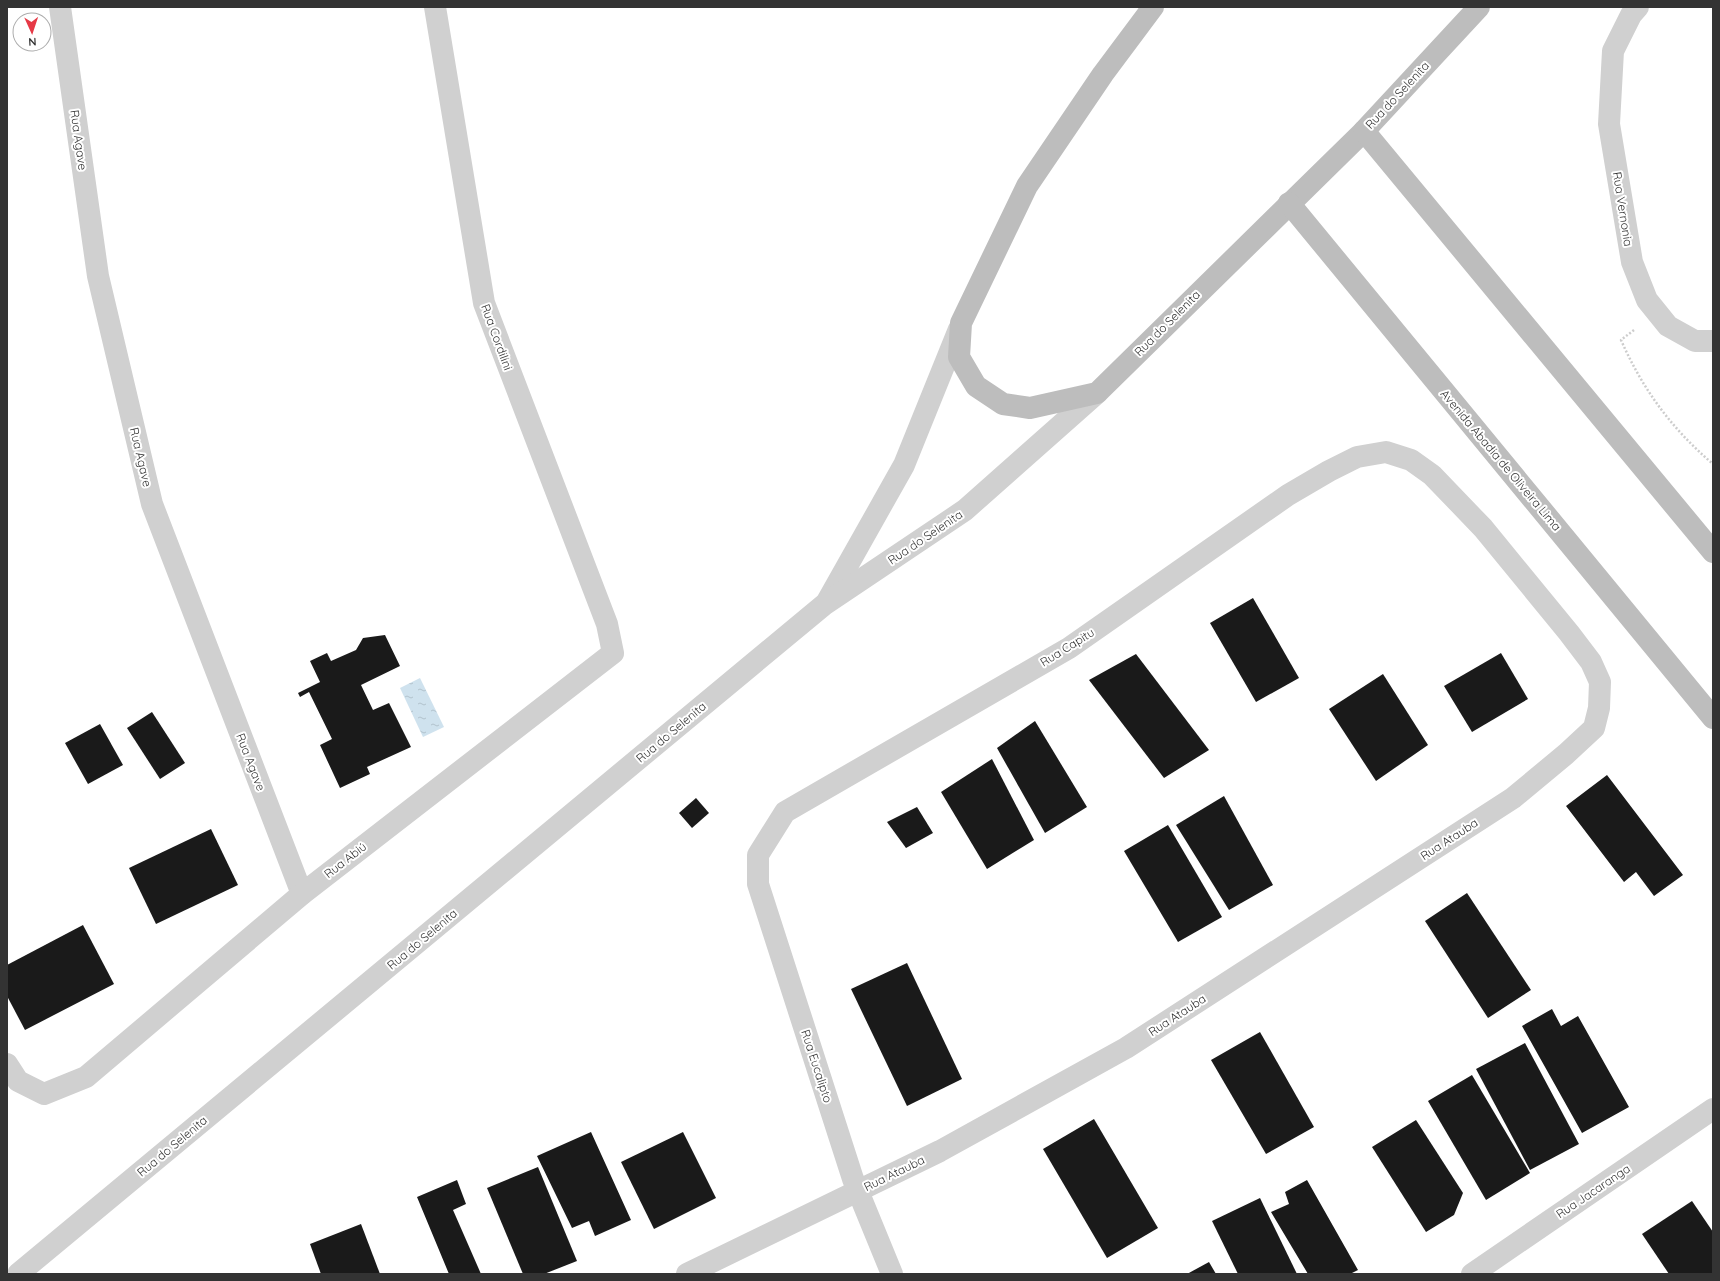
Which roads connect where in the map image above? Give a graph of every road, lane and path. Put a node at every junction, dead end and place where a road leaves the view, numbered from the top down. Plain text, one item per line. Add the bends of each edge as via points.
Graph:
1 (60, 7) edge
2 (435, 7) edge
3 (1152, 7) edge
4 (1479, 7) edge
5 (1638, 7) edge
6 (1364, 131) junction
7 (1289, 204) junction
8 (1656, 312) junction
9 (961, 323) junction
10 (1704, 341) edge
11 (1097, 393) junction
12 (1713, 464) edge
13 (1713, 552) edge
14 (825, 604) junction
15 (613, 654) joint
16 (1600, 682) joint
17 (1713, 718) edge
18 (758, 855) joint
19 (300, 890) junction
20 (7, 1064) edge
21 (1713, 1109) edge
22 (858, 1191) junction
23 (18, 1274) edge
24 (687, 1274) edge
25 (892, 1274) edge
26 (1472, 1274) edge

1 - 19 street, Rua Agave via 98,276 152,504
2 - 15 street, Rua Cordilini via 484,303 607,624
3 - 9 street, Rua do Selenita via 1026,186
4 - 6 street, Rua do Selenita
5 - 8 street, Rua Vernonia via 1631,15 1613,51 1609,124 1632,262 1646,300
6 - 7 street, Rua do Selenita
6 - 13 street
7 - 11 street, Rua do Selenita
7 - 17 street, Avenida Abadia de Oliveira Lima
8 - 10 street, Rua Vernonia via 1668,326
8 - 12 path via 1621,340 1630,361 1662,413 1690,444
9 - 11 street via 959,357 976,386 1002,404 1030,408
9 - 14 street, Rua do Selenita via 904,465
11 - 14 street, Rua do Selenita via 965,510
14 - 23 street, Rua do Selenita
15 - 19 street, Rua Abiú
16 - 18 street, Rua Capitu via 1591,662 1569,632 1483,528 1432,475 1411,460 1386,452 1357,457 1295,491 1069,648 785,812
16 - 22 street, Rua Atauba via 1599,708 1594,728 1513,798 1126,1048 940,1151
18 - 22 street, Rua Eucalipto via 758,884
19 - 20 street, Rua Abiú via 86,1077 44,1094 18,1081
21 - 26 street, Rua Jacaranga
22 - 24 street, Rua Atauba
22 - 25 street, Rua Eucalipto

